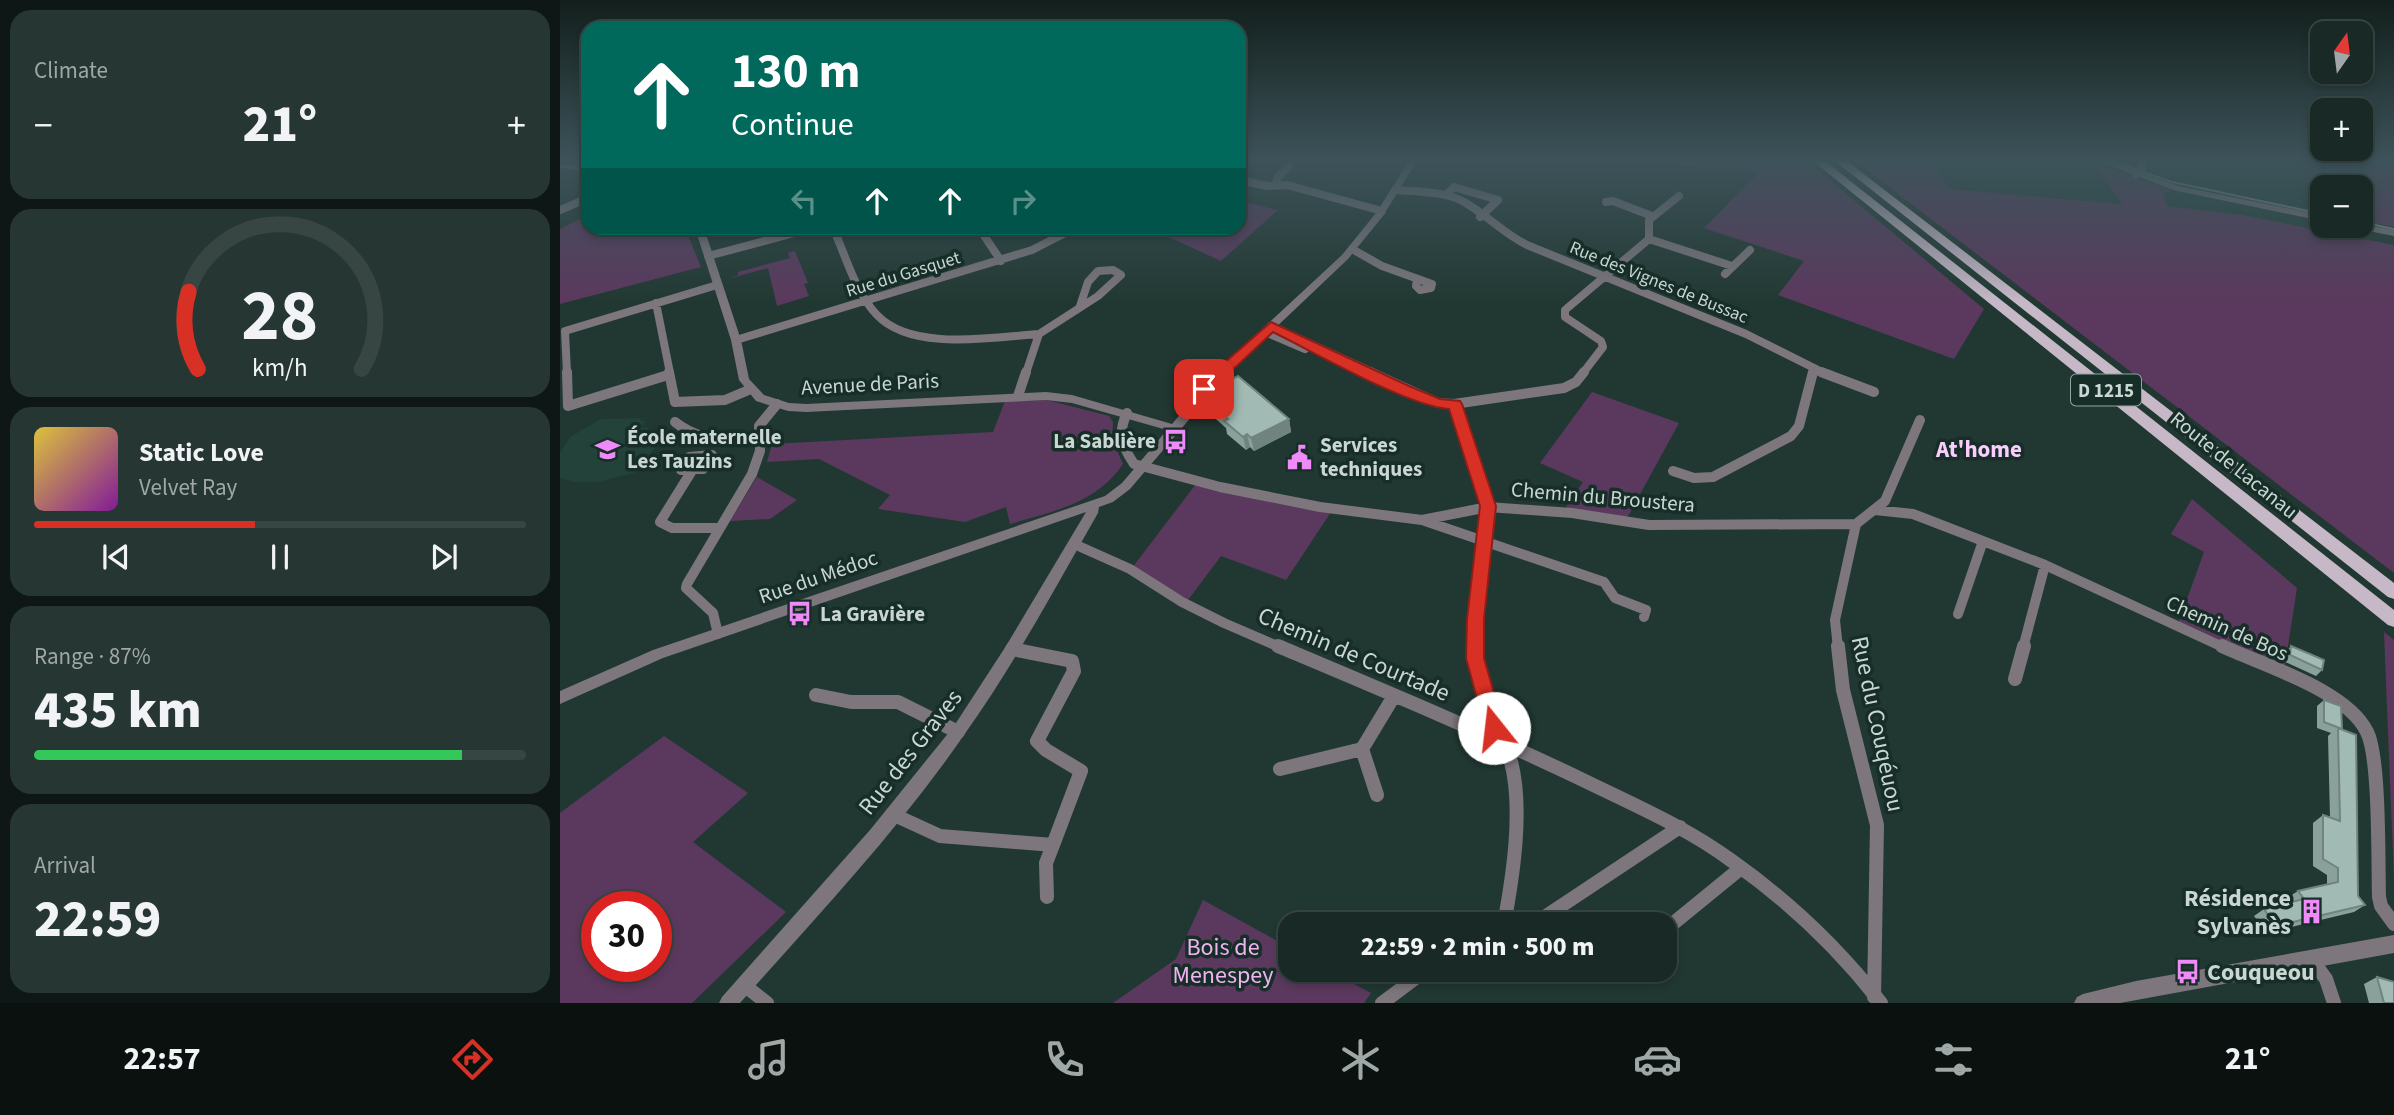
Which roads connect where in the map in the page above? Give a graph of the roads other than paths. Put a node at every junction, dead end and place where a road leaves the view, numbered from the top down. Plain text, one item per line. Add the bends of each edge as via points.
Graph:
1 (1370, 208) edge
2 (1384, 208) edge
3 (1470, 208) edge
4 (1489, 208) edge
5 (1631, 208) edge
6 (1663, 208) edge
7 (1876, 208) edge
8 (1899, 208) edge
9 (2273, 208) edge
10 (1382, 211) junction
11 (2310, 215) edge
12 (1652, 216) junction
13 (1480, 217) junction
14 (2373, 229) edge
15 (2394, 233) edge
16 (701, 235) edge
17 (787, 235) edge
18 (836, 235) edge
19 (984, 235) edge
20 (1061, 235) edge
21 (1649, 239) junction
22 (1352, 249) junction
23 (1750, 250) dead end
24 (708, 256) junction
25 (1001, 261) junction
26 (1604, 277) junction
27 (1417, 279) dead end
28 (717, 285) junction
29 (867, 301) junction
30 (656, 303) junction
31 (1080, 306) junction
32 (1268, 329) junction
33 (1039, 334) junction
34 (736, 340) junction
35 (1814, 368) junction
36 (667, 375) junction
37 (751, 389) junction
38 (1874, 392) dead end
39 (1018, 396) junction
40 (777, 404) junction
41 (1454, 404) junction
42 (564, 407) edge
43 (1127, 413) junction
44 (1920, 420) dead end
45 (675, 422) dead end
46 (1169, 427) junction
47 (760, 439) junction
48 (1139, 465) junction
49 (693, 469) dead end
50 (1673, 471) dead end
51 (1093, 504) junction
52 (1488, 506) junction
53 (1875, 510) junction
54 (1422, 520) junction
55 (1856, 524) junction
56 (719, 528) junction
57 (1983, 541) junction
58 (1485, 542) junction
59 (1074, 544) junction
60 (2045, 565) junction
61 (2394, 592) edge
62 (1958, 614) dead end
63 (1644, 617) dead end
64 (2394, 620) edge
65 (718, 634) junction
66 (1012, 649) junction
67 (2015, 679) dead end
68 (816, 695) dead end
69 (1394, 696) junction
70 (560, 698) edge
71 (958, 732) junction
72 (1501, 741) junction
73 (1362, 749) junction
74 (1280, 768) dead end
75 (1377, 795) dead end
76 (892, 814) junction
77 (1680, 827) junction
78 (1053, 845) junction
79 (1741, 868) junction
80 (1047, 897) dead end
81 (1506, 912) edge
82 (1552, 912) edge
83 (1677, 920) edge
84 (2394, 924) edge
85 (2392, 947) edge
86 (2312, 960) junction
87 (1410, 982) edge
88 (744, 985) junction
89 (1876, 1001) edge
90 (728, 1003) edge
91 (767, 1003) edge
92 (1382, 1003) edge
93 (2083, 1003) edge
94 (2334, 1003) edge

1 - 10 street
2 - 10 street, Rue du Médoc
3 - 13 street, Rue des Vignes de Bussac
4 - 13 street
5 - 12 street
6 - 12 street
7 - 64 main road, Route de Lacanau / D 1215
8 - 61 main road, Route de Lacanau / D 1215
9 - 11 street
10 - 22 street, Rue du Médoc
12 - 21 street
13 - 26 street, Rue des Vignes de Bussac via 1527,245
14 - 15 street
16 - 24 street
17 - 24 street
18 - 29 street
19 - 25 street
20 - 25 street, Rue du Gasquet
21 - 23 street via 1729,270
21 - 26 street
22 - 27 street
22 - 32 street, Rue du Médoc
24 - 28 street
25 - 29 street, Rue du Gasquet
26 - 35 street, Rue des Vignes de Bussac via 1746,334
26 - 41 street via 1565,310 1565,317 1603,347 1576,382 1564,388
28 - 30 street
28 - 34 street
29 - 33 street via 878,317 909,333 946,338
29 - 34 street, Rue du Gasquet
30 - 36 street
30 - 42 street via 565,331
31 - 31 street via 1119,282 1121,275 1111,269 1094,273
31 - 33 street
32 - 41 street via 1361,375 1367,369 1438,403
32 - 46 street, Rue du Médoc
33 - 39 street
34 - 37 street via 744,380
35 - 38 street, Rue des Vignes de Bussac
35 - 50 street via 1799,426 1791,436 1713,477 1694,478
36 - 37 street via 675,402 725,400
36 - 42 street
37 - 40 street, Avenue de Paris
39 - 40 street, Avenue de Paris via 807,408
39 - 43 street, Avenue de Paris via 1072,399
40 - 47 street via 759,426
41 - 52 street
43 - 46 street, Avenue de Paris
43 - 48 street via 1118,440
44 - 53 street via 1885,501
45 - 47 street via 682,429 736,441
46 - 48 street, Rue du Médoc
47 - 56 street via 752,474
48 - 51 street, Rue du Médoc
48 - 54 street, Chemin du Broustera via 1320,507
49 - 56 street via 660,522 672,528
51 - 59 street, Rue des Graves via 1093,513
51 - 65 street, Rue du Médoc
52 - 54 street, Chemin du Broustera
52 - 55 street, Chemin du Broustera via 1649,524
52 - 58 street
53 - 55 street
53 - 57 street, Chemin de Bos via 1913,514
54 - 58 street
55 - 89 street, Rue du Couqéuou via 1838,597 1835,632 1843,690 1877,825
56 - 65 street via 686,588 713,613
57 - 60 street, Chemin de Bos
57 - 62 street
58 - 63 street via 1604,582 1615,598 1646,610
58 - 72 street via 1475,658
59 - 66 street, Rue des Graves
59 - 69 street, Chemin de Courtade via 1130,569 1214,618
60 - 67 street
60 - 84 street, Chemin de Bos via 2331,696 2353,712 2370,730 2379,897
65 - 70 street, Rue du Médoc via 649,658
66 - 71 street, Rue des Graves
66 - 78 street via 1072,661 1074,671 1037,741 1042,749 1074,763 1081,771
68 - 71 street via 851,702 898,702
69 - 72 street, Chemin de Courtade
69 - 73 street
71 - 76 street, Rue des Graves
72 - 77 street, Chemin de Courtade
72 - 81 street via 1510,757 1516,803
73 - 74 street
73 - 75 street
76 - 78 street via 940,836
76 - 88 street, Rue des Graves
77 - 79 street, Chemin de Courtade
77 - 82 street
78 - 80 street via 1046,863
79 - 83 street
79 - 89 street, Chemin de Courtade via 1843,958
85 - 86 street
86 - 93 street
86 - 94 street via 2326,979
87 - 92 street
88 - 90 street, Rue des Graves
88 - 91 street

